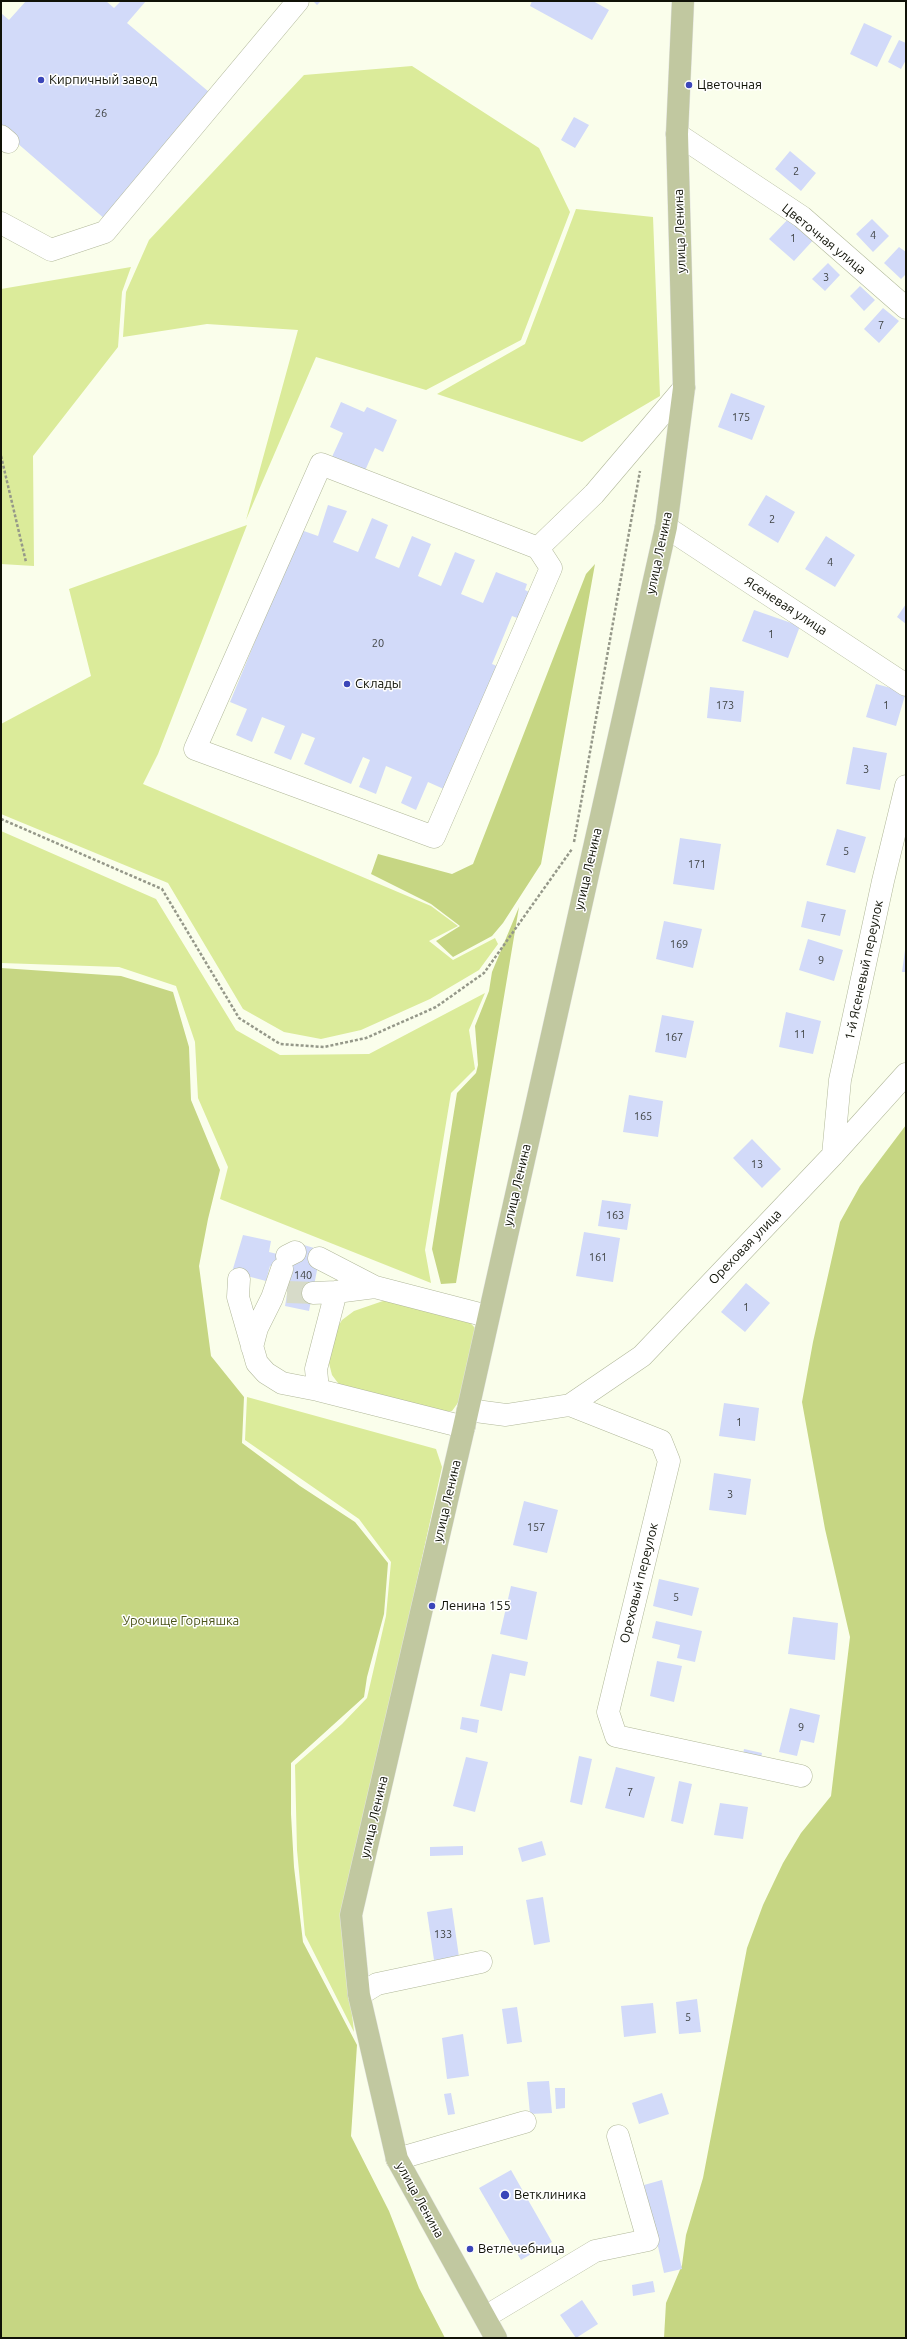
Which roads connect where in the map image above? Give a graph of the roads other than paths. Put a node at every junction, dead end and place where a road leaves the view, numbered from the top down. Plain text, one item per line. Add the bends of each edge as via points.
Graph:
1 (298, 1) edge
2 (683, 1) edge
3 (678, 134) junction
4 (1, 222) edge
5 (906, 308) edge
6 (684, 388) junction
7 (666, 526) junction
8 (538, 548) junction
9 (906, 685) edge
10 (906, 786) edge
11 (906, 1074) edge
12 (833, 1155) junction
13 (320, 1258) dead end
14 (288, 1259) dead end
15 (239, 1279) dead end
16 (375, 1287) junction
17 (336, 1292) junction
18 (312, 1293) tunnel mouth
19 (487, 1316) junction
20 (252, 1348) junction
21 (318, 1390) junction
22 (570, 1405) junction
23 (466, 1418) junction
24 (801, 1776) dead end
25 (481, 1962) dead end
26 (359, 1995) junction
27 (525, 2122) dead end
28 (618, 2136) dead end
29 (397, 2159) junction
30 (485, 2317) junction
31 (496, 2338) edge

1 - 4 street via 105,232 51,250
2 - 3 main road, улица Ленина
3 - 5 street, Цветочная улица via 802,217
3 - 6 main road, улица Ленина
6 - 7 main road, улица Ленина
6 - 8 street via 594,494
7 - 9 street, Ясеневая улица
7 - 19 main road, улица Ленина
8 - 8 street via 321,464 195,748 434,837 551,568
10 - 12 street, 1-й Ясеневый переулок via 840,1080
11 - 12 street, Ореховая улица
12 - 22 street, Ореховая улица via 642,1356
13 - 16 street
14 - 20 street via 280,1295 257,1328
15 - 20 street via 238,1297
16 - 17 street
16 - 19 street
17 - 18 street
17 - 21 street via 316,1369
19 - 23 main road, улица Ленина
20 - 21 street via 257,1363 266,1373 282,1383
21 - 23 street
22 - 23 street
22 - 24 street, Ореховый переулок via 661,1441 669,1461 608,1712 616,1736
23 - 26 main road, улица Ленина via 351,1915
25 - 26 street via 377,1984
26 - 29 main road, улица Ленина
27 - 29 street
28 - 30 street via 648,2240 595,2252
29 - 30 main road, улица Ленина
30 - 31 main road, улица Ленина

